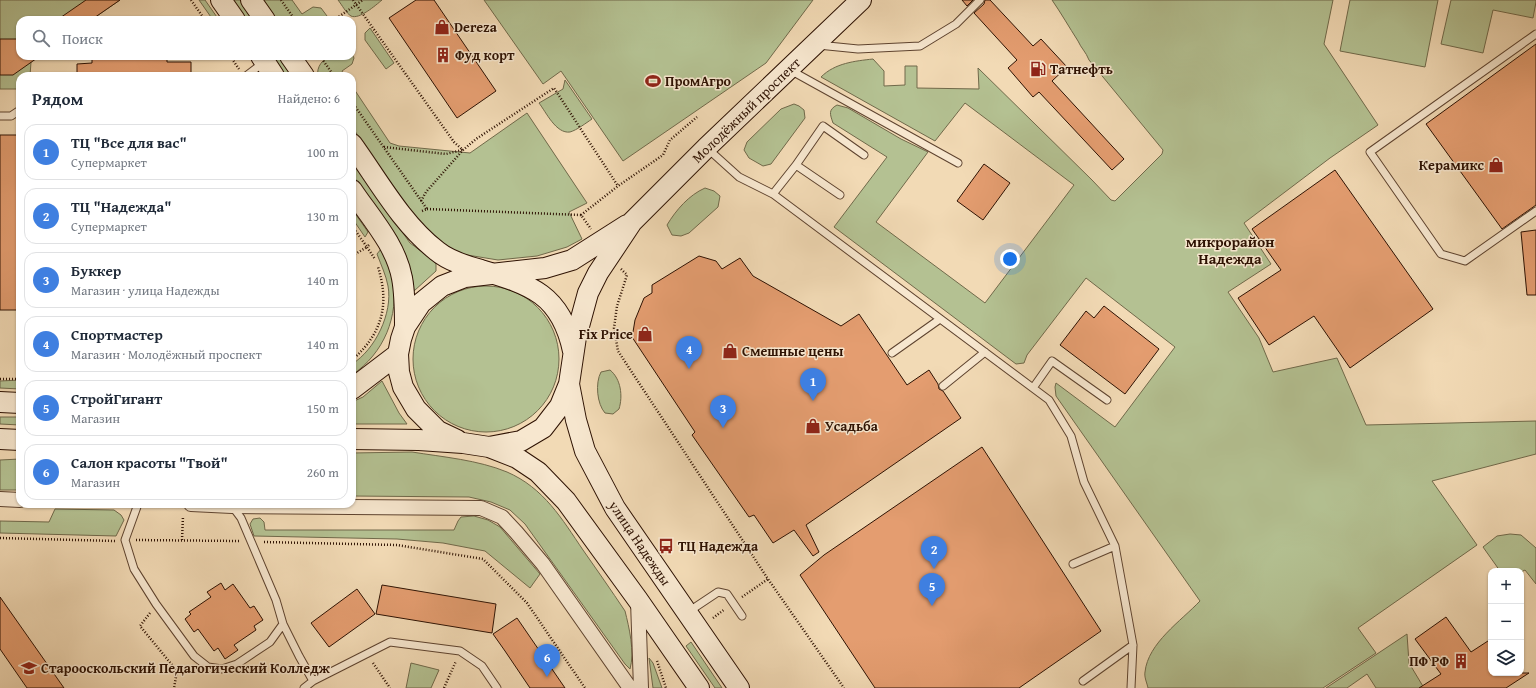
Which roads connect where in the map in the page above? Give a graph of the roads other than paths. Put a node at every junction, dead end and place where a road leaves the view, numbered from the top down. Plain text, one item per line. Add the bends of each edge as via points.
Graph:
1 (221, 0) edge
2 (251, 0) edge
3 (860, 0) edge
4 (980, 0) edge
5 (232, 16) edge
6 (262, 16) edge
7 (1536, 34) edge
8 (814, 45) junction
9 (293, 60) edge
10 (266, 65) edge
11 (788, 69) junction
12 (248, 72) edge
13 (301, 72) edge
14 (16, 113) edge
15 (0, 116) edge
16 (706, 148) junction
17 (356, 150) edge
18 (864, 155) dead end
19 (958, 163) dead end
20 (796, 165) junction
21 (773, 194) junction
22 (840, 195) dead end
23 (356, 196) edge
24 (1536, 211) edge
25 (605, 249) junction
26 (493, 274) junction
27 (940, 318) junction
28 (405, 327) junction
29 (985, 352) junction
30 (398, 354) junction
31 (892, 354) dead end
32 (574, 356) junction
33 (570, 384) junction
34 (943, 386) dead end
35 (356, 387) edge
36 (1033, 388) junction
37 (1107, 400) dead end
38 (0, 402) edge
39 (16, 403) edge
40 (0, 439) edge
41 (16, 440) edge
42 (356, 440) edge
43 (463, 443) junction
44 (489, 447) junction
45 (0, 499) edge
46 (16, 500) edge
47 (356, 507) edge
48 (137, 508) edge
49 (234, 508) edge
50 (1115, 546) junction
51 (1073, 564) dead end
52 (638, 600) junction
53 (687, 612) junction
54 (742, 616) dead end
55 (283, 624) junction
56 (1133, 645) junction
57 (313, 681) junction
58 (1083, 681) dead end
59 (304, 688) edge
60 (497, 688) edge
61 (630, 688) edge
62 (641, 688) edge
63 (699, 688) edge
64 (739, 688) edge
65 (1131, 688) edge

1 - 5 main road
2 - 6 main road
3 - 8 main road, Молодёжный проспект
4 - 8 lane via 956,24 920,46 858,50
7 - 24 lane via 1370,152 1441,254 1465,261
8 - 11 main road, Молодёжный проспект
9 - 13 main road
10 - 12 lane
11 - 16 main road, Молодёжный проспект
11 - 19 lane
14 - 15 lane via 11,116
16 - 21 lane via 739,177
16 - 25 main road, Молодёжный проспект
17 - 26 main road via 420,238 439,253 462,265
18 - 20 lane via 823,126
20 - 21 lane
20 - 22 lane
21 - 27 lane
23 - 28 main road via 396,258 402,277
25 - 26 main road, Молодёжный проспект via 545,268
25 - 32 main road, Молодёжный проспект via 598,273 588,293 576,337
26 - 28 main road, Молодёжный проспект via 464,276 442,286 421,303
26 - 32 main road, Молодёжный проспект via 534,289 551,303 566,325
27 - 29 lane
27 - 31 lane
28 - 30 main road, Молодёжный проспект
29 - 34 lane
29 - 36 lane
30 - 35 main road
30 - 43 main road, Молодёжный проспект via 403,387 416,409 438,431
32 - 33 main road, Молодёжный проспект
33 - 44 main road, Молодёжный проспект via 560,406 543,428 521,441
33 - 53 main road, улица Надежды via 576,420 585,451 615,508
36 - 37 lane via 1052,361
36 - 50 lane via 1048,400 1071,436 1084,482
38 - 39 main road
40 - 41 main road
42 - 43 main road, Молодёжный проспект
43 - 44 main road, Молодёжный проспект
44 - 52 main road via 517,458 538,472 566,501
45 - 46 street
47 - 61 street via 481,508 502,517 543,564
48 - 55 lane via 125,540 134,569 194,656 208,667 222,669 237,664 270,642
49 - 55 lane via 241,518 276,600
50 - 51 lane
50 - 56 lane
52 - 62 street
52 - 63 main road
53 - 54 lane via 718,592 727,594
53 - 64 main road, улица Надежды
55 - 57 lane
56 - 58 lane
56 - 65 lane
57 - 59 lane
57 - 60 lane via 390,642 460,651 482,666

